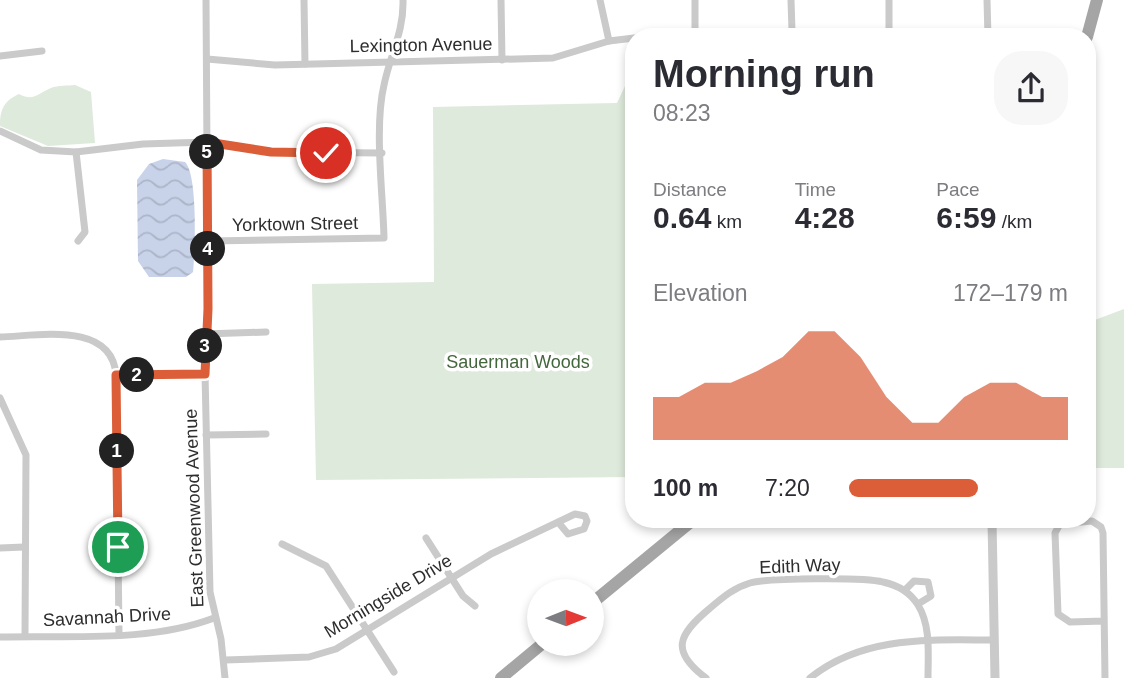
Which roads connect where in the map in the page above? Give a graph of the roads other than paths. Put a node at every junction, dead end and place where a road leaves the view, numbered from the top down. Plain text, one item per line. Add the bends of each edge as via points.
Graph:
1 (206, 0) edge
2 (304, 0) edge
3 (403, 0) edge
4 (501, 0) edge
5 (600, 0) edge
6 (695, 0) edge
7 (791, 0) edge
8 (889, 0) edge
9 (987, 0) edge
10 (1097, 0) edge
11 (695, 28) edge
12 (792, 28) edge
13 (889, 28) edge
14 (988, 28) edge
15 (1089, 28) edge
16 (625, 39) edge
17 (609, 41) junction
18 (42, 51) dead end
19 (0, 56) edge
20 (207, 59) junction
21 (502, 60) junction
22 (393, 61) junction
23 (305, 64) junction
24 (1, 135) edge
25 (207, 142) junction
26 (76, 152) junction
27 (382, 153) junction
28 (78, 241) dead end
29 (208, 241) junction
30 (266, 332) dead end
31 (205, 334) junction
32 (0, 337) edge
33 (205, 374) junction
34 (116, 375) junction
35 (0, 398) edge
36 (266, 434) dead end
37 (206, 435) junction
38 (558, 522) dead end
39 (1096, 524) edge
40 (683, 528) edge
41 (992, 528) edge
42 (1058, 528) edge
43 (426, 538) dead end
44 (282, 544) dead end
45 (24, 547) junction
46 (0, 548) edge
47 (450, 577) junction
48 (905, 590) junction
49 (604, 593) edge
50 (918, 604) junction
51 (475, 606) dead end
52 (214, 618) junction
53 (1104, 621) junction
54 (368, 630) junction
55 (118, 634) junction
56 (25, 636) junction
57 (0, 637) edge
58 (928, 640) junction
59 (994, 640) junction
60 (528, 656) edge
61 (225, 660) junction
62 (394, 672) dead end
63 (225, 678) edge
64 (501, 678) edge
65 (706, 678) edge
66 (810, 678) edge
67 (928, 678) edge
68 (995, 678) edge
69 (1105, 678) edge

1 - 20 street, East Greenwood Avenue
2 - 23 street
3 - 22 street
4 - 21 street
5 - 17 street
6 - 11 street
7 - 12 street
8 - 13 street
9 - 14 street
10 - 15 main road
16 - 17 street, Lexington Avenue
17 - 21 street, Lexington Avenue via 553,58
18 - 19 street
20 - 23 street, Lexington Avenue
20 - 25 street, East Greenwood Avenue
21 - 22 street, Lexington Avenue
22 - 23 street, Lexington Avenue
22 - 27 street via 384,84
24 - 26 street via 41,150
25 - 26 street
25 - 27 street via 271,152
25 - 29 street, East Greenwood Avenue
26 - 28 street via 85,232
27 - 29 street, Yorktown Street via 384,238
29 - 31 street, East Greenwood Avenue
30 - 31 street
31 - 33 street, East Greenwood Avenue
32 - 34 street via 80,335 111,354
33 - 34 street
33 - 37 street, East Greenwood Avenue
34 - 55 street
35 - 45 street via 26,456
36 - 37 street
37 - 52 street, East Greenwood Avenue
38 - 47 street, Morningside Drive
39 - 53 street via 1101,527
40 - 49 main road
41 - 59 street
42 - 53 street via 1058,614 1070,622
43 - 47 street
44 - 54 street via 326,566
45 - 46 street
45 - 56 street
47 - 51 street
47 - 54 street, Morningside Drive
48 - 50 street, Edith Way
48 - 50 street, Edith Way via 914,581 928,582 931,596
48 - 65 street, Edith Way via 873,580 756,582 739,587 691,624 683,636 687,662
50 - 58 street, Edith Way
52 - 55 street, Savannah Drive via 185,629
52 - 61 street, East Greenwood Avenue
53 - 69 street
54 - 61 street, Morningside Drive via 336,649 309,657
54 - 62 street
55 - 56 street, Savannah Drive
56 - 57 street, Savannah Drive
58 - 59 street
58 - 66 street via 869,648
58 - 67 street, Edith Way
59 - 68 street
60 - 64 main road
61 - 63 street, East Greenwood Avenue

